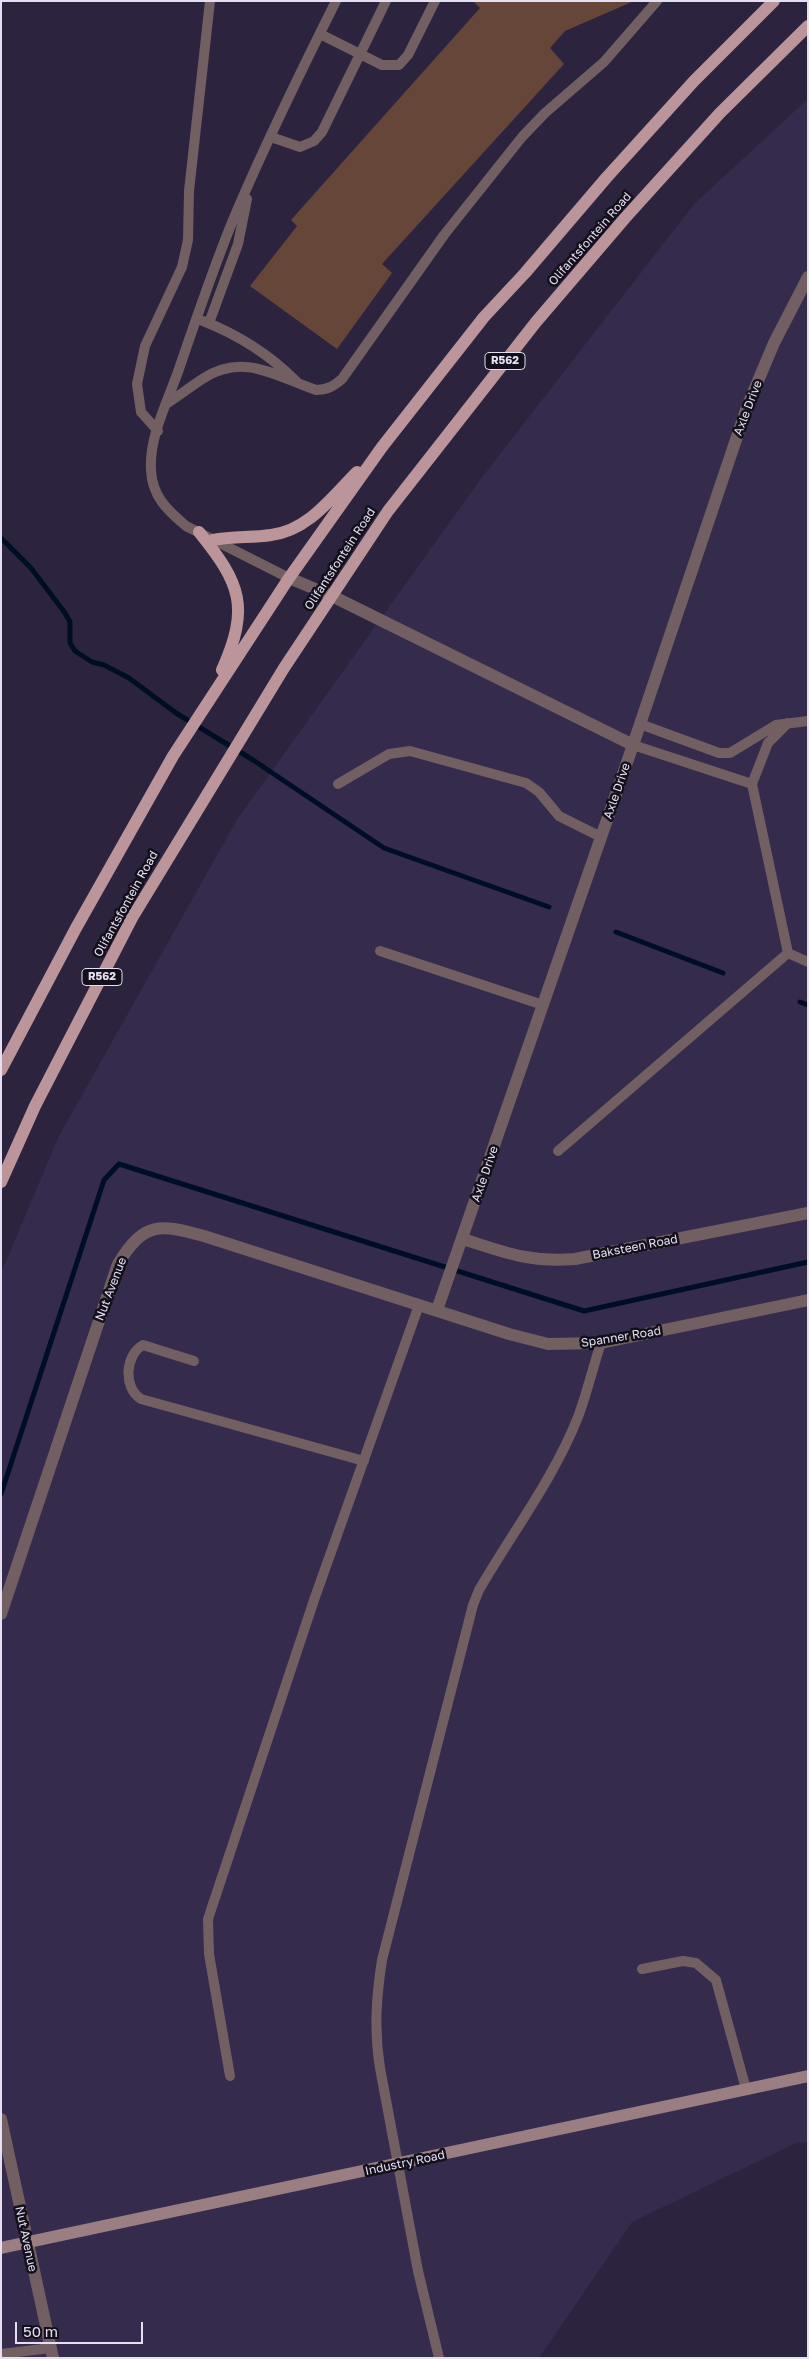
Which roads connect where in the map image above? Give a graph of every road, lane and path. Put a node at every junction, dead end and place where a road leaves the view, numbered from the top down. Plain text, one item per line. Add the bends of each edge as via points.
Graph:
1 (210, 1) edge
2 (336, 1) edge
3 (386, 1) edge
4 (435, 1) edge
5 (657, 1) edge
6 (774, 1) edge
7 (808, 26) edge
8 (320, 34) junction
9 (360, 55) junction
10 (271, 137) junction
11 (250, 186) junction
12 (808, 277) edge
13 (197, 318) junction
14 (209, 324) junction
15 (300, 384) junction
16 (166, 404) junction
17 (158, 431) junction
18 (382, 447) junction
19 (199, 532) junction
20 (213, 540) junction
21 (289, 578) junction
22 (332, 596) junction
23 (207, 702) junction
24 (808, 721) edge
25 (788, 723) junction
26 (640, 724) junction
27 (633, 745) junction
28 (338, 784) dead end
29 (752, 784) junction
30 (601, 837) junction
31 (380, 951) dead end
32 (788, 953) junction
33 (808, 962) edge
34 (543, 1005) junction
35 (1, 1070) edge
36 (558, 1151) dead end
37 (1, 1182) edge
38 (808, 1213) edge
39 (463, 1238) junction
40 (808, 1300) edge
41 (419, 1305) junction
42 (436, 1310) junction
43 (600, 1343) junction
44 (194, 1361) dead end
45 (364, 1461) junction
46 (1, 1614) edge
47 (642, 1969) dead end
48 (230, 2076) dead end
49 (808, 2076) edge
50 (746, 2089) junction
51 (1, 2119) edge
52 (398, 2164) junction
53 (27, 2244) junction
54 (1, 2248) edge
55 (52, 2353) edge
56 (1, 2354) edge
57 (439, 2358) edge

1 - 17 lane via 189,192 188,240 182,267 145,346 137,384 141,412
2 - 8 lane
3 - 9 lane
4 - 9 lane via 408,55 399,65 382,65
5 - 15 lane via 604,62 545,112 522,137 444,235 342,379 324,390
6 - 18 main road via 694,81 601,183 484,317
7 - 22 main road, Olifantsfontein Road / R562 via 720,113 536,322 388,511
8 - 9 lane
8 - 10 lane
9 - 10 lane via 322,132 314,141 300,147
10 - 11 lane
11 - 13 lane via 233,219
11 - 14 lane via 238,244
12 - 26 street, Axle Drive via 774,343 747,407
13 - 14 lane
13 - 16 lane
14 - 15 lane via 260,350
15 - 16 lane via 254,367 230,366 205,377
16 - 17 lane
17 - 19 lane via 151,466 154,488 166,509 186,526
18 - 20 main road via 313,516 297,527 270,536
18 - 21 main road
19 - 20 lane
19 - 23 main road via 228,573 239,605 234,640
20 - 21 lane
21 - 22 street
21 - 23 main road
22 - 27 street
22 - 37 main road, Olifantsfontein Road / R562 via 245,730 132,918 35,1106
23 - 35 main road via 76,928
24 - 25 lane
25 - 26 lane via 776,725 730,753 719,753
25 - 29 lane via 768,744
26 - 27 street, Axle Drive
27 - 29 lane
27 - 30 street, Axle Drive
28 - 30 lane via 389,754 410,752 526,783 539,792 559,816
29 - 32 lane
30 - 34 street, Axle Drive
31 - 34 lane
32 - 33 lane
32 - 36 lane
34 - 39 street, Axle Drive
38 - 39 street, Baksteen Road via 575,1259 536,1260
39 - 42 street, Axle Drive
40 - 43 street, Spanner Road
41 - 42 street, Nut Avenue
41 - 45 lane
41 - 46 street, Nut Avenue via 172,1227 154,1228 140,1236 129,1245 118,1264
42 - 43 street, Spanner Road via 548,1344
43 - 52 lane via 578,1417 564,1448 472,1605 382,1960 375,2035
44 - 45 lane via 143,1345 135,1349 130,1361 129,1386 141,1399
45 - 48 lane via 314,1600 208,1919 209,1954
47 - 50 lane via 683,1961 696,1963 716,1980
49 - 50 street, Industry Road
50 - 52 street, Industry Road
51 - 53 street, Nut Avenue
52 - 53 street, Industry Road
52 - 57 lane via 418,2271
53 - 54 street, Industry Road
53 - 55 street, Nut Avenue
55 - 56 lane

